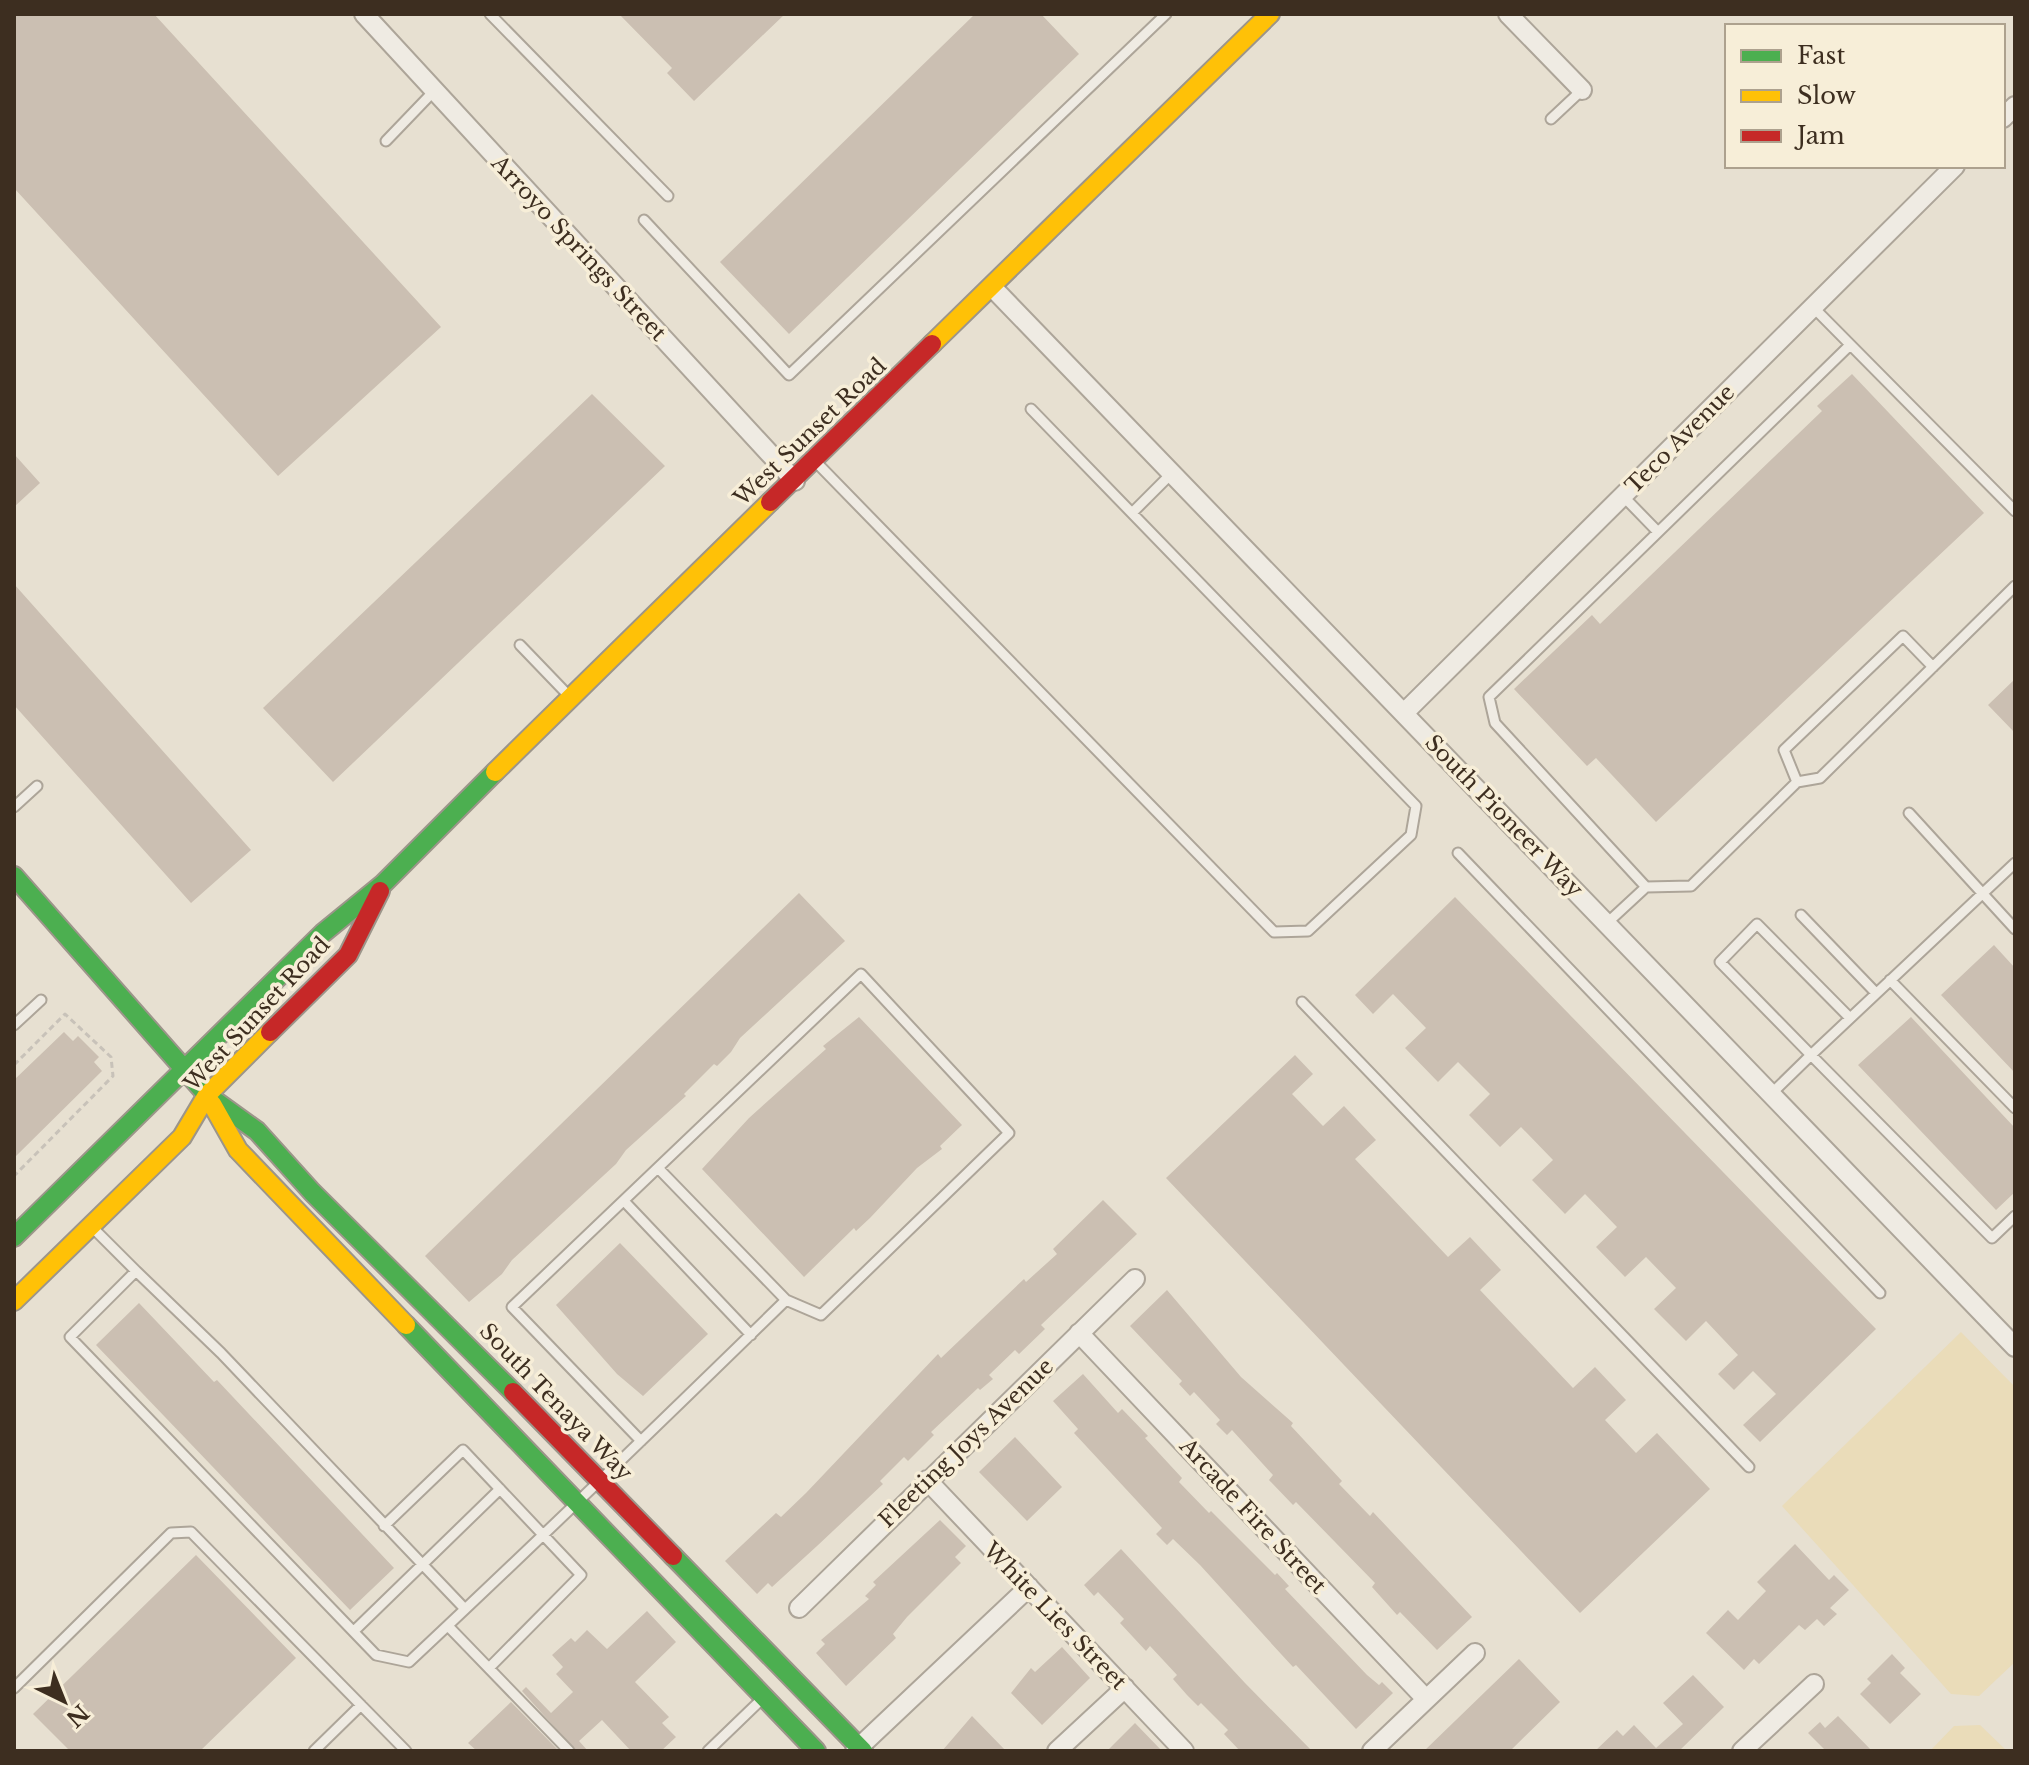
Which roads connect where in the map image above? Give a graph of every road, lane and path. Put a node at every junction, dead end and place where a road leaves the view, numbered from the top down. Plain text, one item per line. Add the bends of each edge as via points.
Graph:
1 (364, 14) edge
2 (490, 14) edge
3 (1166, 14) edge
4 (1270, 14) edge
5 (1508, 14) edge
6 (1582, 90) joint
7 (434, 91) junction
8 (1551, 119) dead end
9 (386, 141) dead end
10 (1953, 168) edge
11 (668, 196) dead end
12 (644, 220) dead end
13 (992, 287) junction
14 (1813, 307) junction
15 (1850, 345) junction
16 (1031, 409) dead end
17 (815, 461) junction
18 (1172, 473) junction
19 (795, 481) junction
20 (1623, 496) junction
21 (2012, 503) edge
22 (1132, 513) junction
23 (1658, 532) junction
24 (2015, 586) edge
25 (520, 645) dead end
26 (1933, 667) junction
27 (570, 697) junction
28 (1405, 712) junction
29 (1797, 782) junction
30 (37, 786) dead end
31 (14, 807) edge
32 (1909, 813) dead end
33 (1458, 853) dead end
34 (2015, 863) edge
35 (14, 876) edge
36 (383, 884) junction
37 (1646, 887) junction
38 (1982, 894) junction
39 (1801, 915) dead end
40 (1606, 924) junction
41 (2015, 929) edge
42 (1890, 980) junction
43 (1876, 993) junction
44 (41, 1000) dead end
45 (1302, 1002) dead end
46 (1850, 1018) junction
47 (14, 1025) edge
48 (1811, 1055) junction
49 (14, 1065) edge
50 (185, 1071) junction
51 (207, 1095) junction
52 (1770, 1095) junction
53 (2015, 1108) edge
54 (658, 1168) junction
55 (15, 1173) edge
56 (624, 1201) junction
57 (2015, 1216) edge
58 (91, 1225) junction
59 (14, 1237) edge
60 (136, 1271) junction
61 (1135, 1279) dead end
62 (1880, 1293) dead end
63 (786, 1300) junction
64 (14, 1301) edge
65 (1079, 1333) junction
66 (751, 1335) junction
67 (2015, 1347) edge
68 (641, 1441) junction
69 (1749, 1467) dead end
70 (600, 1480) junction
71 (927, 1480) junction
72 (500, 1489) junction
73 (577, 1503) junction
74 (384, 1526) junction
75 (544, 1536) junction
76 (422, 1565) junction
77 (1029, 1587) junction
78 (799, 1608) dead end
79 (465, 1609) junction
80 (448, 1626) junction
81 (354, 1631) junction
82 (1475, 1653) dead end
83 (489, 1668) junction
84 (1814, 1684) dead end
85 (14, 1688) edge
86 (1125, 1688) junction
87 (764, 1697) junction
88 (1426, 1699) junction
89 (361, 1705) junction
90 (859, 1750) edge
91 (314, 1751) edge
92 (406, 1751) edge
93 (569, 1751) edge
94 (708, 1751) edge
95 (816, 1751) edge
96 (1057, 1751) edge
97 (1184, 1751) edge
98 (1372, 1751) edge
99 (1742, 1751) edge

1 - 7 street, Arroyo Springs Street
2 - 11 lane
3 - 12 lane via 789,375
4 - 13 main road, West Sunset Road
5 - 6 street
6 - 8 lane
7 - 9 lane
7 - 19 street, Arroyo Springs Street
10 - 14 street, Teco Avenue
13 - 17 main road, West Sunset Road
13 - 18 street, South Pioneer Way
14 - 15 lane
14 - 20 street, Teco Avenue
15 - 21 lane
15 - 23 lane
16 - 22 lane
17 - 19 main road, West Sunset Road
17 - 22 lane via 1274,932 1308,931 1411,835 1416,806
18 - 22 lane
18 - 28 street, South Pioneer Way
19 - 27 main road, West Sunset Road
20 - 23 lane
20 - 28 street, Teco Avenue
23 - 37 lane via 1489,697 1495,723
24 - 26 lane
25 - 27 lane
26 - 29 lane via 1820,778
26 - 29 lane via 1903,636 1784,750
27 - 36 main road, West Sunset Road
28 - 40 street, South Pioneer Way
29 - 37 lane via 1691,886
30 - 31 lane
32 - 38 lane
33 - 62 lane
34 - 38 lane
35 - 50 main road, South Tenaya Way
36 - 50 main road, West Sunset Road via 323,933
36 - 51 main road, West Sunset Road via 348,955
37 - 40 lane
38 - 41 lane
38 - 42 lane
39 - 43 lane
40 - 52 street, South Pioneer Way
42 - 43 lane
42 - 53 lane
43 - 46 lane
44 - 47 lane
45 - 69 lane
46 - 48 lane
46 - 48 lane via 1757,924 1720,962
48 - 52 lane
48 - 57 lane via 1992,1238
49 - 55 path via 65,1014 111,1057 113,1076
50 - 51 main road, South Tenaya Way
50 - 59 main road, West Sunset Road
51 - 58 main road, West Sunset Road via 182,1137
51 - 70 main road, South Tenaya Way via 257,1131
51 - 73 main road, South Tenaya Way via 238,1150
52 - 67 street, South Pioneer Way
54 - 56 lane
54 - 63 lane
54 - 63 lane via 861,974 1009,1133 821,1315
56 - 66 lane
56 - 68 lane via 512,1307
58 - 60 lane
58 - 64 main road, West Sunset Road
60 - 74 lane
60 - 81 lane via 70,1337
61 - 65 street, Fleeting Joys Avenue
63 - 66 lane
65 - 71 street, Fleeting Joys Avenue
65 - 88 street, Arcade Fire Street
66 - 68 lane
68 - 70 lane
70 - 73 lane
70 - 90 main road, South Tenaya Way
71 - 77 street, White Lies Street
71 - 78 street, Fleeting Joys Avenue
72 - 74 lane via 463,1450
72 - 75 lane
72 - 76 lane
73 - 75 lane
73 - 87 main road, South Tenaya Way
74 - 76 lane
75 - 79 lane
75 - 83 lane via 581,1575
76 - 79 lane
76 - 81 lane
77 - 86 street, White Lies Street
77 - 90 street
79 - 80 lane
80 - 81 lane via 409,1662 376,1655
80 - 83 lane
82 - 88 street
83 - 93 lane
84 - 99 street
85 - 89 lane via 171,1533 191,1532
86 - 96 street
86 - 97 street, White Lies Street
87 - 94 lane
87 - 95 main road, South Tenaya Way
88 - 98 street
89 - 91 lane
89 - 92 lane

